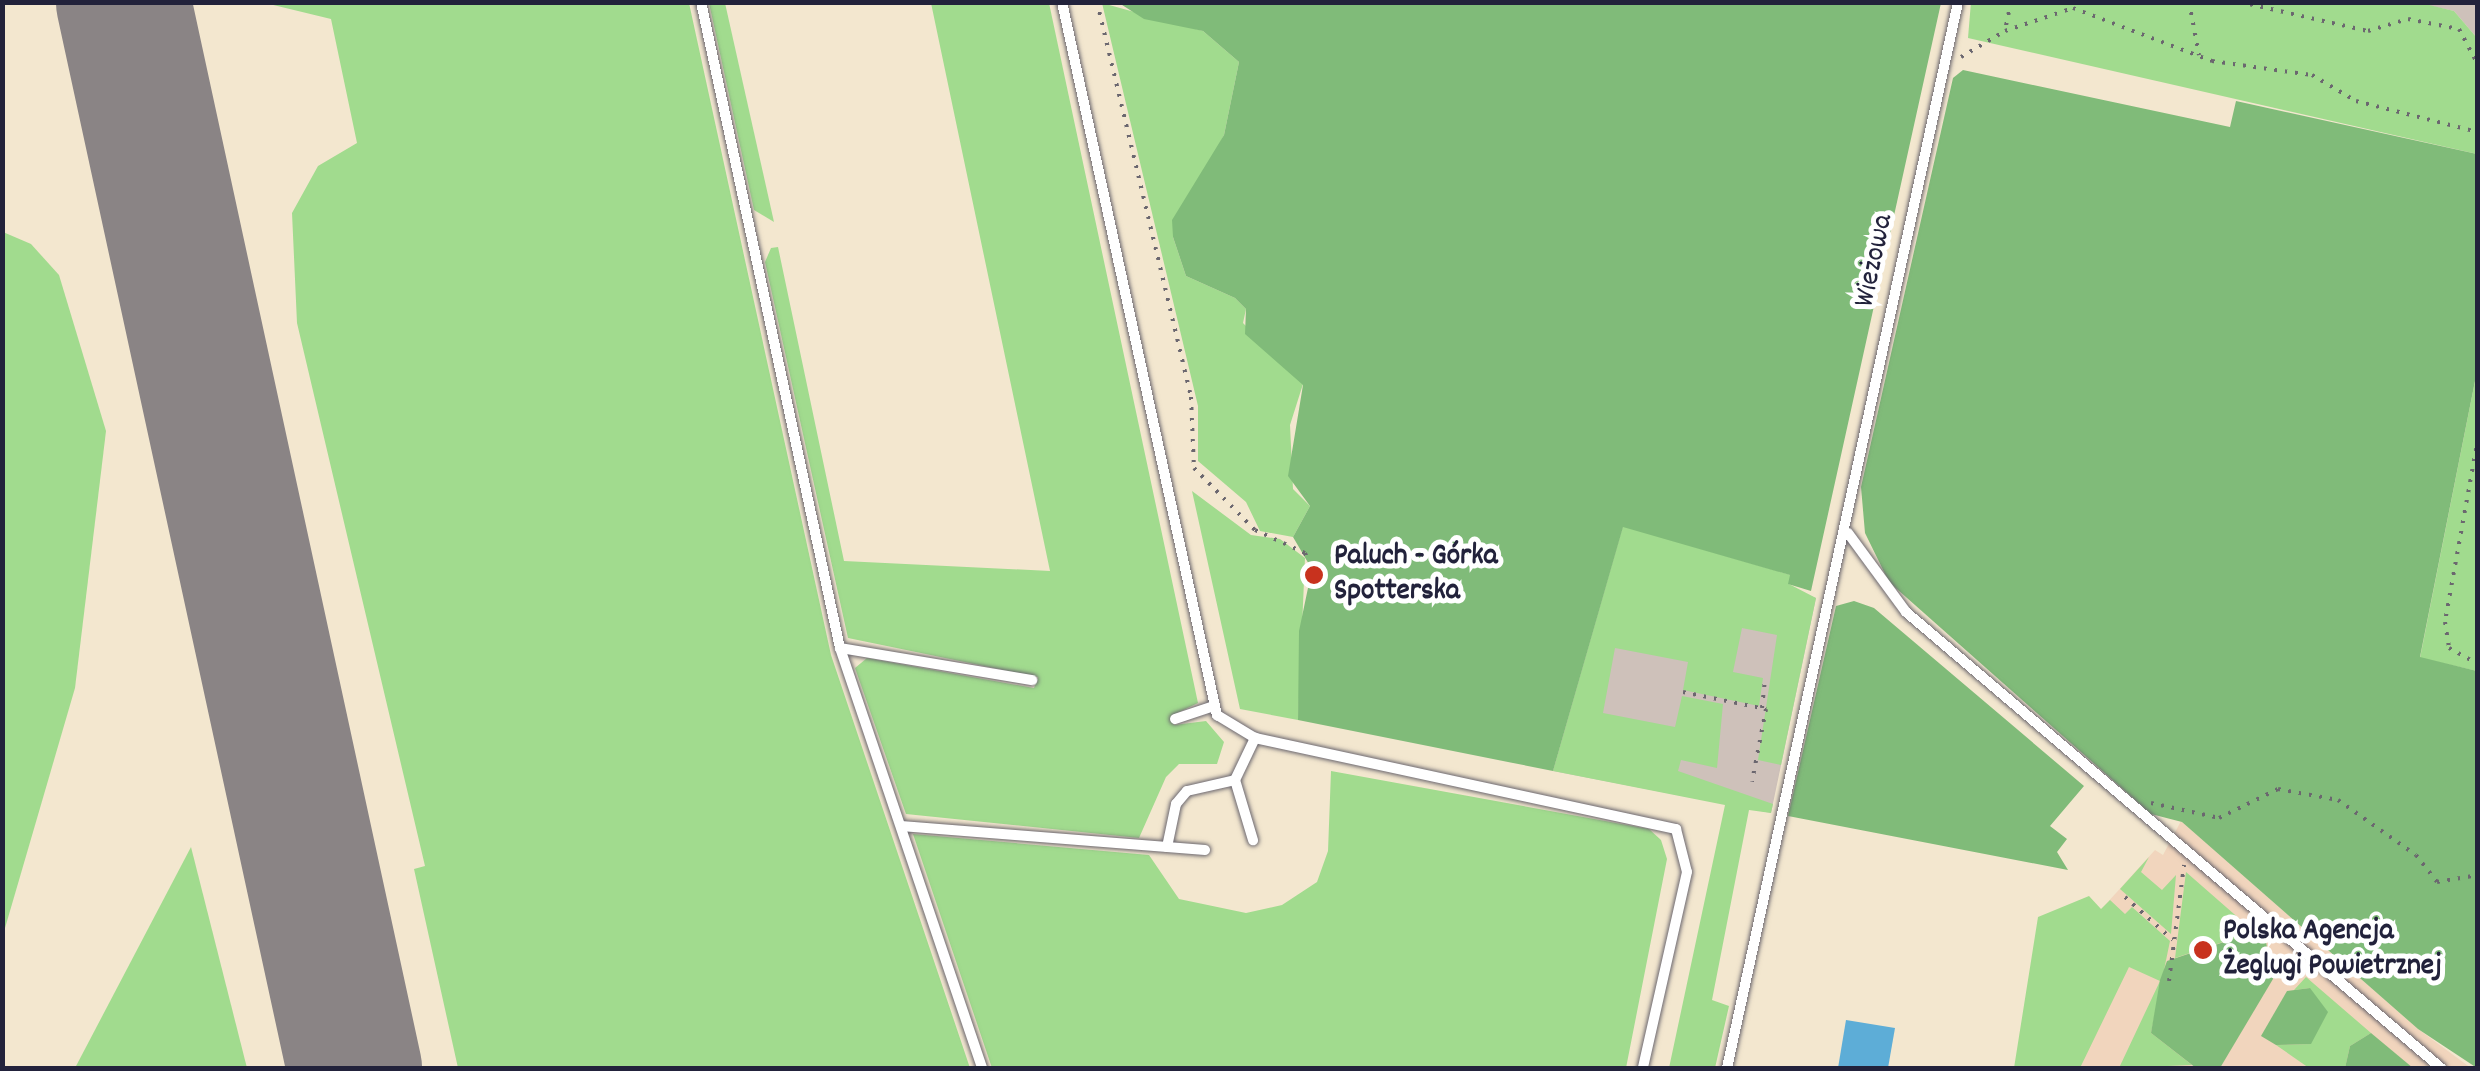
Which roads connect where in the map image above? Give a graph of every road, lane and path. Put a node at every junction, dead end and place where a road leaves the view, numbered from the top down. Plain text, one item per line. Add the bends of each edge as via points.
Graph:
1 (701, 2) edge
2 (1062, 2) edge
3 (1097, 2) edge
4 (1958, 2) edge
5 (2010, 2) edge
6 (2189, 2) edge
7 (2240, 2) edge
8 (2004, 32) junction
9 (2199, 55) junction
10 (2478, 64) edge
11 (1944, 66) junction
12 (2478, 132) edge
13 (2478, 438) edge
14 (2470, 496) junction
15 (2478, 497) edge
16 (1847, 532) junction
17 (1314, 575) dead end
18 (840, 648) junction
19 (2478, 664) edge
20 (1766, 678) dead end
21 (1032, 680) dead end
22 (1682, 692) dead end
23 (1214, 706) junction
24 (1762, 708) junction
25 (1175, 718) dead end
26 (1255, 738) junction
27 (1235, 780) junction
28 (1752, 782) dead end
29 (2134, 806) junction
30 (901, 826) junction
31 (1253, 840) dead end
32 (1167, 847) junction
33 (1205, 850) dead end
34 (2184, 865) dead end
35 (2478, 875) edge
36 (2125, 897) dead end
37 (2173, 940) junction
38 (2168, 982) dead end
39 (982, 1068) edge
40 (1643, 1068) edge
41 (1727, 1068) edge
42 (2441, 1068) edge

1 - 18 lane
2 - 23 lane
3 - 17 path via 1191,396 1194,468 1260,534 1289,539
4 - 11 lane, Wieżowa
5 - 8 path
6 - 9 path
7 - 10 path via 2368,30 2408,19 2458,29
8 - 9 path via 2073,8
8 - 11 path
9 - 12 path via 2312,75 2356,101
11 - 16 lane, Wieżowa
13 - 14 path
14 - 15 path
14 - 19 path via 2445,622 2449,648
16 - 29 lane via 1886,594
16 - 41 lane, Wieżowa
18 - 21 lane
18 - 30 lane
20 - 24 path
22 - 24 path
23 - 25 lane
23 - 26 lane via 1226,726
24 - 28 path
26 - 27 lane
26 - 40 lane via 1676,829 1687,872
27 - 31 lane
27 - 32 lane via 1187,791
29 - 35 path via 2169,800 2220,818 2278,790 2338,800 2416,855 2437,882
29 - 42 lane
30 - 32 lane
30 - 39 lane
32 - 33 lane
34 - 37 path
36 - 37 path
37 - 38 path

